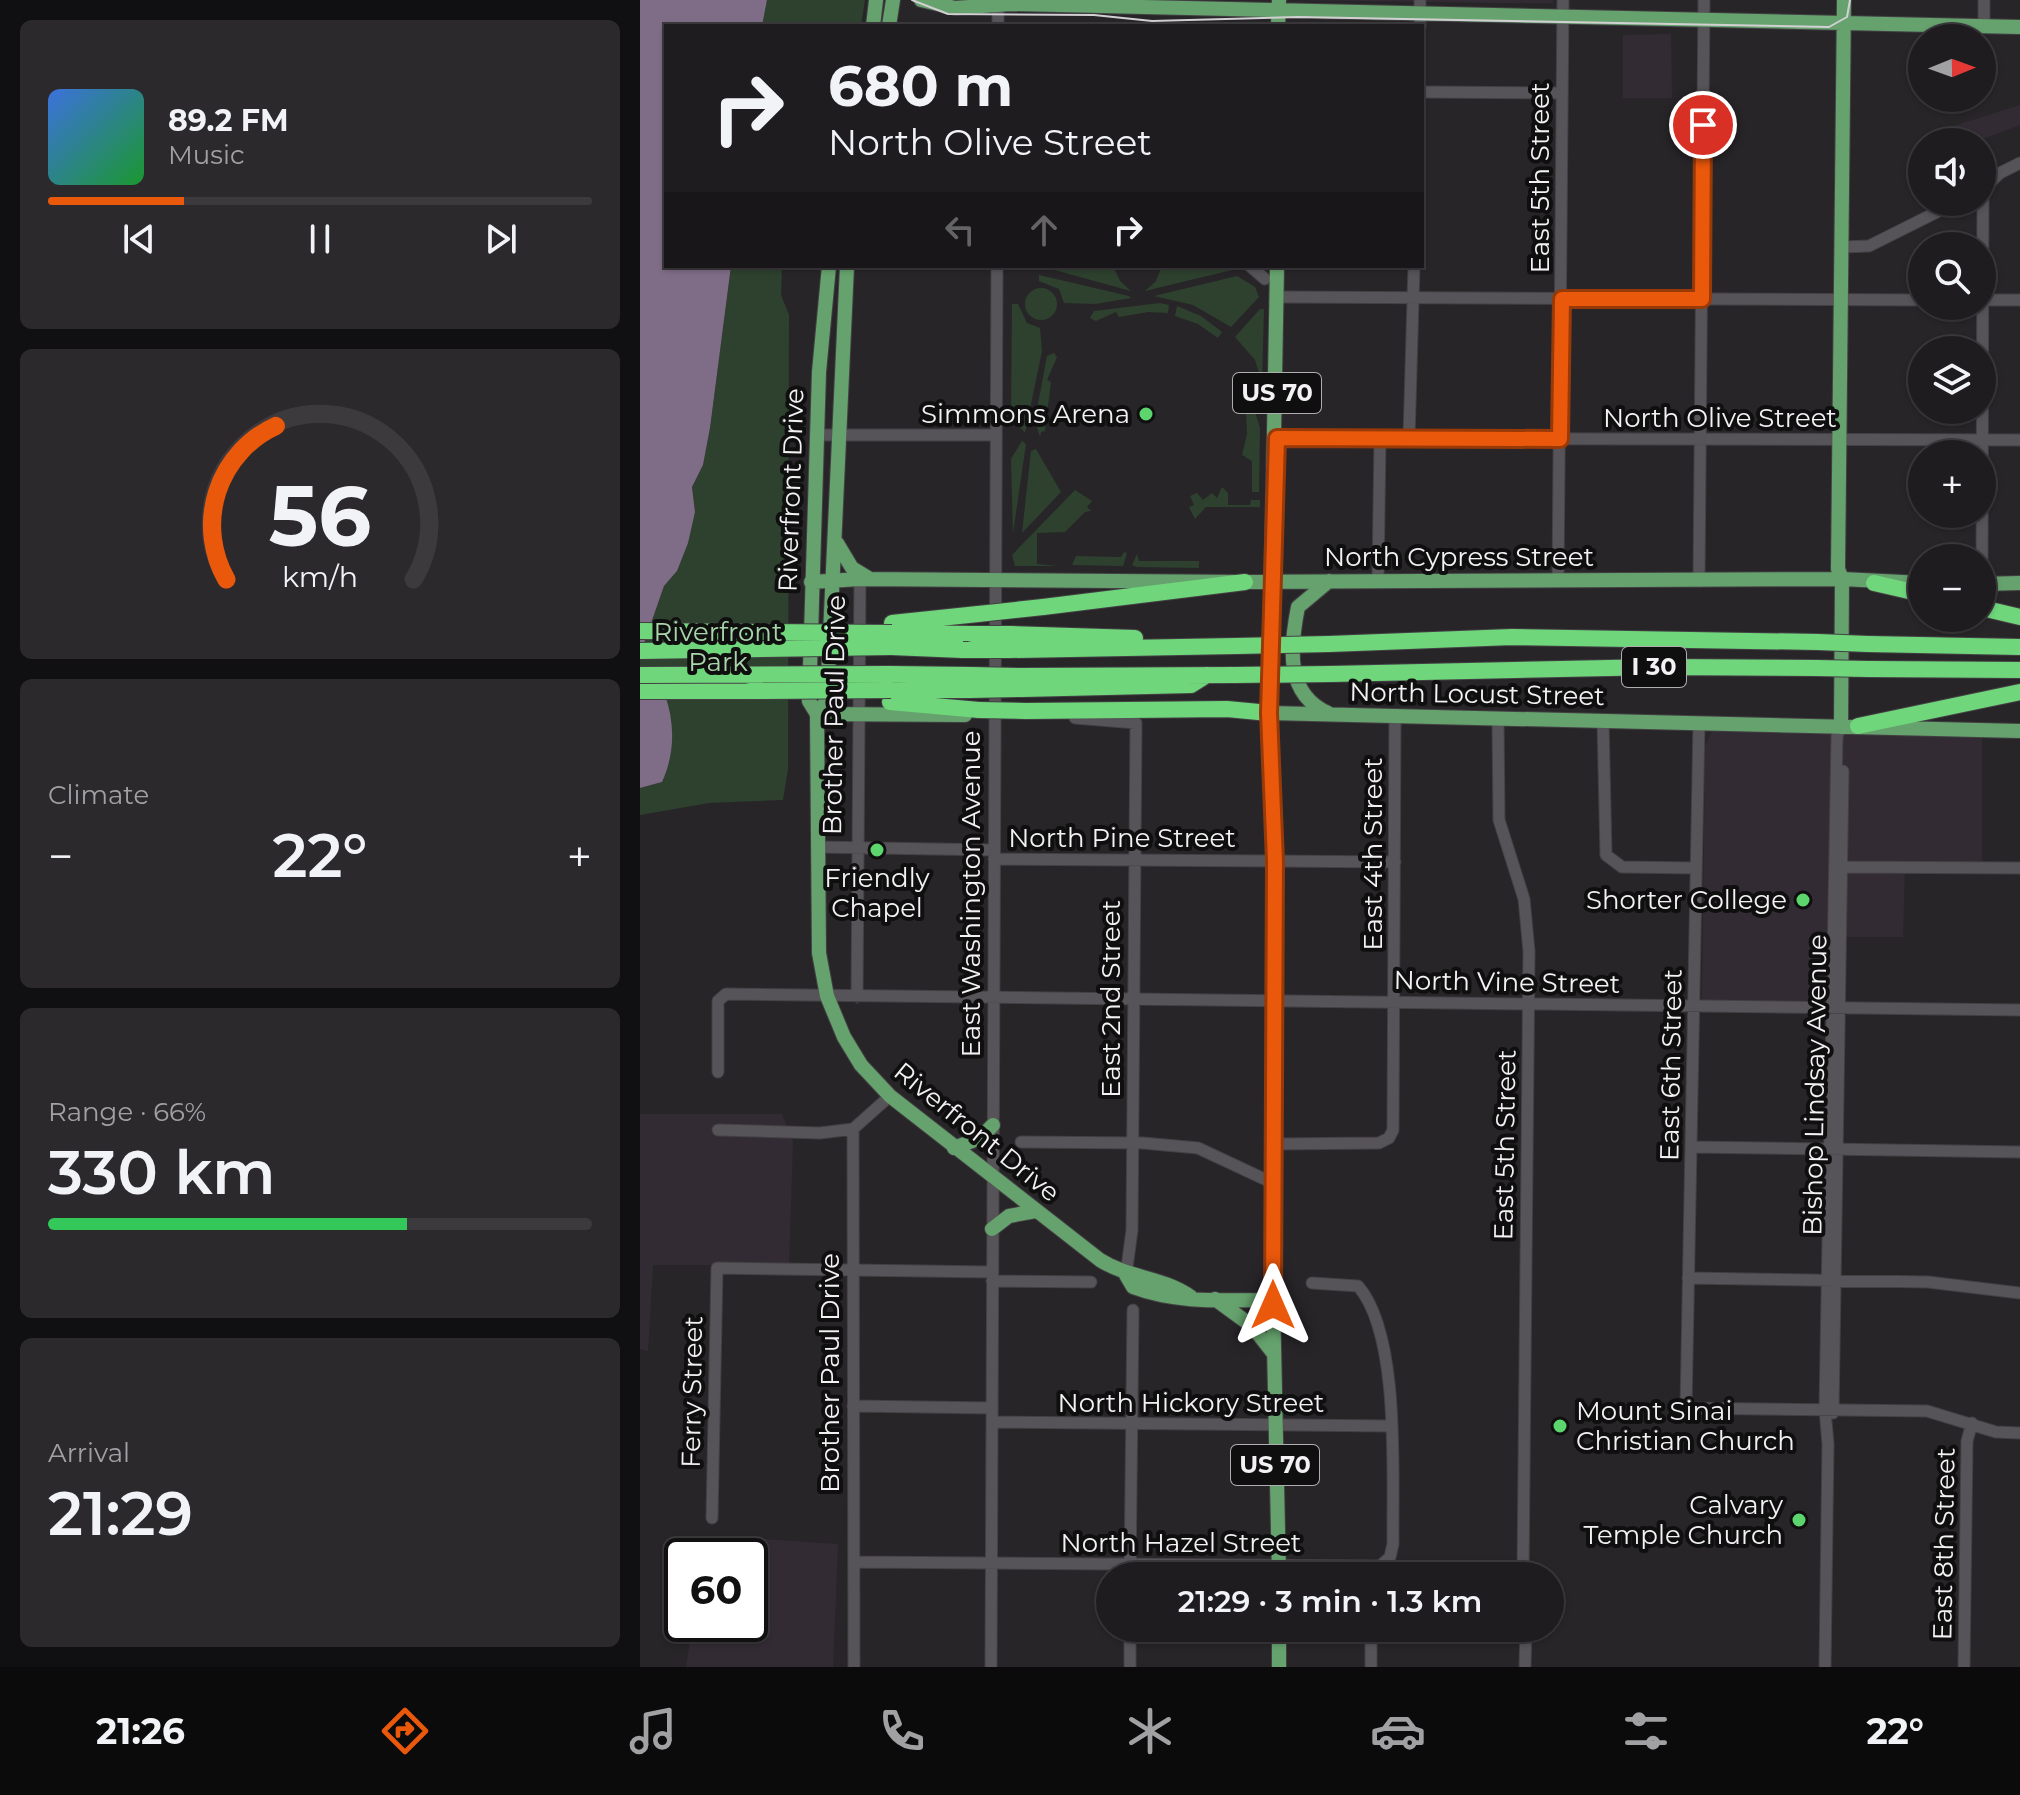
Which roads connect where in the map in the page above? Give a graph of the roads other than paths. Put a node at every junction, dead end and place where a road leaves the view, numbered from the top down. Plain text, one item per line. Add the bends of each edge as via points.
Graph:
1 (876, 0) edge
2 (893, 0) edge
3 (921, 0) edge
4 (1563, 0) edge
5 (1704, 0) edge
6 (1844, 0) edge
7 (1984, 0) edge
8 (998, 3) edge
9 (1279, 12) edge
10 (1420, 13) edge
11 (1563, 16) junction
12 (1704, 18) junction
13 (1844, 22) junction
14 (873, 24) edge
15 (889, 24) edge
16 (998, 24) edge
17 (1914, 24) edge
18 (1984, 24) edge
19 (1424, 92) edge
20 (1562, 93) junction
21 (2020, 163) edge
22 (1996, 177) edge
23 (1929, 216) edge
24 (1843, 247) junction
25 (829, 268) edge
26 (847, 268) edge
27 (997, 268) edge
28 (1252, 268) edge
29 (1277, 268) edge
30 (1414, 268) edge
31 (1265, 279) dead end
32 (1278, 297) junction
33 (1413, 298) junction
34 (1562, 299) junction
35 (1702, 299) junction
36 (1842, 299) junction
37 (1908, 300) edge
38 (1996, 300) edge
39 (2020, 300) edge
40 (1983, 320) edge
41 (816, 435) junction
42 (841, 435) junction
43 (996, 435) junction
44 (1277, 438) junction
45 (1380, 438) junction
46 (1409, 438) junction
47 (1560, 439) junction
48 (1700, 439) junction
49 (1843, 440) junction
50 (1908, 440) edge
51 (1983, 440) edge
52 (1996, 440) edge
53 (2020, 440) edge
54 (836, 540) junction
55 (865, 579) junction
56 (995, 579) junction
57 (1842, 579) junction
58 (835, 580) junction
59 (1378, 580) junction
60 (1329, 581) junction
61 (1558, 581) junction
62 (1699, 581) junction
63 (811, 582) junction
64 (1245, 582) junction
65 (1272, 582) junction
66 (1874, 583) junction
67 (1908, 583) edge
68 (2020, 583) edge
69 (1996, 584) edge
70 (1908, 591) edge
71 (1996, 611) edge
72 (2020, 617) edge
73 (640, 631) edge
74 (892, 635) junction
75 (1010, 642) junction
76 (2020, 647) edge
77 (640, 651) edge
78 (2020, 670) edge
79 (640, 675) edge
80 (890, 689) junction
81 (640, 691) edge
82 (2020, 692) edge
83 (986, 713) junction
84 (1269, 713) junction
85 (817, 714) junction
86 (857, 714) junction
87 (1333, 715) junction
88 (1395, 717) junction
89 (1498, 719) junction
90 (1603, 721) junction
91 (1699, 724) junction
92 (1858, 726) junction
93 (1841, 727) junction
94 (2020, 731) edge
95 (817, 847) junction
96 (857, 847) junction
97 (994, 854) junction
98 (1134, 860) junction
99 (1275, 861) junction
100 (1395, 862) junction
101 (1838, 867) junction
102 (1696, 868) junction
103 (2020, 868) edge
104 (827, 996) junction
105 (857, 997) junction
106 (993, 999) junction
107 (1133, 1001) junction
108 (1274, 1001) junction
109 (1393, 1002) junction
110 (1528, 1005) junction
111 (1694, 1006) junction
112 (1836, 1008) junction
113 (2020, 1010) edge
114 (718, 1072) dead end
115 (890, 1096) junction
116 (993, 1125) junction
117 (853, 1129) junction
118 (718, 1130) dead end
119 (1021, 1142) dead end
120 (1132, 1143) junction
121 (1275, 1144) junction
122 (1692, 1147) junction
123 (954, 1148) junction
124 (1833, 1150) junction
125 (2020, 1152) edge
126 (993, 1177) junction
127 (1275, 1184) junction
128 (1036, 1211) junction
129 (992, 1229) junction
130 (853, 1269) junction
131 (1126, 1275) junction
132 (992, 1276) junction
133 (1688, 1278) junction
134 (1831, 1281) junction
135 (1091, 1282) dead end
136 (1312, 1283) dead end
137 (2020, 1293) edge
138 (1215, 1299) junction
139 (1273, 1300) junction
140 (1133, 1310) dead end
141 (1274, 1355) junction
142 (853, 1406) junction
143 (992, 1408) junction
144 (1829, 1410) junction
145 (992, 1422) junction
146 (1972, 1423) junction
147 (1132, 1425) junction
148 (1274, 1425) junction
149 (1390, 1426) junction
150 (2020, 1433) edge
151 (712, 1518) dead end
152 (855, 1562) junction
153 (1130, 1562) edge
154 (1278, 1562) edge
155 (1387, 1562) edge
156 (1523, 1562) edge
157 (991, 1563) junction
158 (1096, 1568) edge
159 (1130, 1642) edge
160 (1279, 1642) edge
161 (1371, 1642) edge
162 (1526, 1642) edge
163 (854, 1667) edge
164 (991, 1667) edge
165 (1130, 1667) edge
166 (1279, 1667) edge
167 (1371, 1667) edge
168 (1525, 1667) edge
169 (1825, 1667) edge
170 (1964, 1667) edge

1 - 14 main road
2 - 15 main road
3 - 8 main road via 944,7
4 - 11 street, East 5th Street
5 - 12 street
6 - 13 main road, Bishop Lindsay Avenue
7 - 18 street
8 - 9 main road
8 - 16 street
9 - 10 main road
10 - 11 main road
11 - 12 main road
11 - 20 street, East 5th Street
12 - 13 main road
12 - 35 street
13 - 17 main road
13 - 24 main road, Bishop Lindsay Avenue
19 - 20 street
20 - 34 street, East 5th Street
21 - 22 street
23 - 24 street via 1869,246
24 - 36 main road, Bishop Lindsay Avenue
25 - 41 main road, Riverfront Drive
26 - 42 main road
27 - 43 street, East Washington Avenue
28 - 31 street
29 - 32 main road, US 70
30 - 33 street
32 - 33 street
32 - 44 main road, US 70
33 - 34 street
33 - 46 street
34 - 35 street
34 - 47 street, East 5th Street
35 - 36 street
35 - 48 street
36 - 37 street
36 - 49 main road, Bishop Lindsay Avenue via 1847,310
38 - 39 street
40 - 51 street
41 - 42 street
41 - 63 main road, Riverfront Drive
42 - 43 street
42 - 54 main road, Riverfront Drive
43 - 56 street, East Washington Avenue
44 - 45 street, North Olive Street
44 - 65 main road, US 70
45 - 46 street, North Olive Street
45 - 59 street
46 - 47 street, North Olive Street
47 - 48 street, North Olive Street
47 - 61 street, East 5th Street
48 - 49 street, North Olive Street
48 - 62 street
49 - 50 street, North Olive Street
49 - 57 main road, Bishop Lindsay Avenue via 1848,570
52 - 53 street, North Olive Street
54 - 55 main road
54 - 58 main road, Riverfront Drive
55 - 56 main road, North Cypress Street
55 - 58 main road, North Cypress Street
55 - 86 street, Brother Paul Drive
56 - 64 main road, North Cypress Street
56 - 83 street, East Washington Avenue
57 - 62 main road, North Cypress Street
57 - 66 main road, North Cypress Street
57 - 93 main road, Bishop Lindsay Avenue
58 - 63 main road, North Cypress Street
58 - 85 main road, Riverfront Drive via 827,700
59 - 60 main road, North Cypress Street
59 - 61 main road, North Cypress Street
60 - 65 main road, North Cypress Street
60 - 87 main road via 1298,607 1293,660 1303,696
61 - 62 main road, North Cypress Street
63 - 85 main road, Riverfront Drive via 809,701
64 - 65 main road, North Cypress Street
64 - 74 highway, bridge via 978,614
65 - 84 main road, US 70
66 - 67 main road, North Cypress Street
66 - 70 highway
68 - 69 main road
71 - 72 highway
73 - 74 highway, bridge via 817,631 826,625
74 - 75 highway, bridge via 972,634
74 - 75 highway, I 30, bridge via 963,650
74 - 77 highway, I 30, bridge
75 - 76 highway, I 30, bridge via 1236,646 1512,637
78 - 80 highway, I 30, bridge via 1658,667 1207,675
79 - 80 highway, I 30, bridge
80 - 81 highway, bridge
80 - 83 highway
82 - 92 highway
83 - 84 highway, bridge
83 - 86 main road
83 - 97 street, East Washington Avenue
83 - 98 street, East 2nd Street via 1136,723
84 - 87 main road, North Locust Street
84 - 99 main road, US 70
85 - 86 main road
85 - 95 main road, Riverfront Drive
86 - 96 street, Brother Paul Drive
87 - 88 main road, North Locust Street
88 - 89 main road, North Locust Street
88 - 100 street, East 4th Street
89 - 90 main road, North Locust Street
89 - 110 street, East 5th Street via 1499,820 1528,920
90 - 91 main road, North Locust Street
90 - 102 street via 1606,855 1619,866
91 - 93 main road, North Locust Street
91 - 102 street, East 6th Street
92 - 93 main road, North Locust Street
92 - 94 main road, North Locust Street
93 - 101 street, Bishop Lindsay Avenue
95 - 96 street, North Pine Street
95 - 104 main road, Riverfront Drive via 817,933
96 - 97 street, North Pine Street
96 - 105 street, Brother Paul Drive
97 - 98 street, North Pine Street
97 - 106 street, East Washington Avenue
98 - 99 street, North Pine Street
98 - 107 street, East 2nd Street
99 - 100 street, North Pine Street
99 - 108 main road, US 70
100 - 109 street, East 4th Street
101 - 103 street
101 - 112 street, Bishop Lindsay Avenue
102 - 111 street, East 6th Street
104 - 105 street, North Vine Street
104 - 114 street, North Vine Street via 719,996
104 - 115 main road, Riverfront Drive via 852,1051
105 - 106 street, North Vine Street
106 - 107 street, North Vine Street
106 - 116 street, East Washington Avenue
107 - 108 street, North Vine Street
107 - 120 street, East 2nd Street
108 - 109 street, North Vine Street
108 - 121 main road, US 70
109 - 110 street, North Vine Street
109 - 121 street, East 4th Street via 1391,1135 1379,1143
110 - 111 street, North Vine Street
110 - 156 street, East 5th Street
111 - 112 street, North Vine Street
111 - 122 street, East 6th Street
112 - 113 street, North Vine Street
112 - 124 street, Bishop Lindsay Avenue
115 - 117 street
115 - 123 main road, Riverfront Drive
116 - 123 main road via 980,1138
116 - 126 street, East Washington Avenue
117 - 118 street
117 - 130 street, Brother Paul Drive
119 - 120 street
120 - 127 street via 1198,1148
120 - 131 street, East 2nd Street
121 - 127 main road, US 70
122 - 124 street
122 - 133 street, East 6th Street
123 - 126 main road, Riverfront Drive
124 - 125 street
124 - 134 street, Bishop Lindsay Avenue
126 - 128 main road, Riverfront Drive
126 - 129 street, East Washington Avenue
127 - 139 main road, US 70
128 - 129 main road via 1009,1216
128 - 131 main road, Riverfront Drive
129 - 132 street, East Washington Avenue
130 - 132 street
130 - 142 street, Brother Paul Drive
130 - 151 street, Ferry Street via 717,1268
131 - 138 main road, Riverfront Drive via 1141,1275 1191,1297
132 - 135 street
132 - 143 street, East Washington Avenue
133 - 134 street
133 - 144 street, East 6th Street via 1686,1408
134 - 137 street via 1937,1283
134 - 144 street, Bishop Lindsay Avenue
136 - 149 street via 1347,1283 1363,1293 1378,1326 1387,1370
138 - 139 main road, Riverfront Drive
138 - 141 main road via 1252,1326
139 - 141 main road, US 70
140 - 147 street
141 - 148 main road, US 70
142 - 143 street
142 - 152 street, Brother Paul Drive
143 - 145 street, East Washington Avenue
144 - 146 street via 1927,1411
144 - 169 street, Bishop Lindsay Avenue
145 - 147 street, North Hickory Street
145 - 157 street, East Washington Avenue
146 - 150 street
146 - 170 street, East 8th Street via 1967,1441
147 - 148 street, North Hickory Street
147 - 153 street
148 - 149 street, North Hickory Street
148 - 154 main road, US 70
149 - 155 street via 1392,1551
152 - 157 street, North Hazel Street
152 - 163 street, Brother Paul Drive
157 - 158 street, North Hazel Street
157 - 164 street, East Washington Avenue
159 - 165 street
160 - 166 main road
161 - 167 street
162 - 168 street

